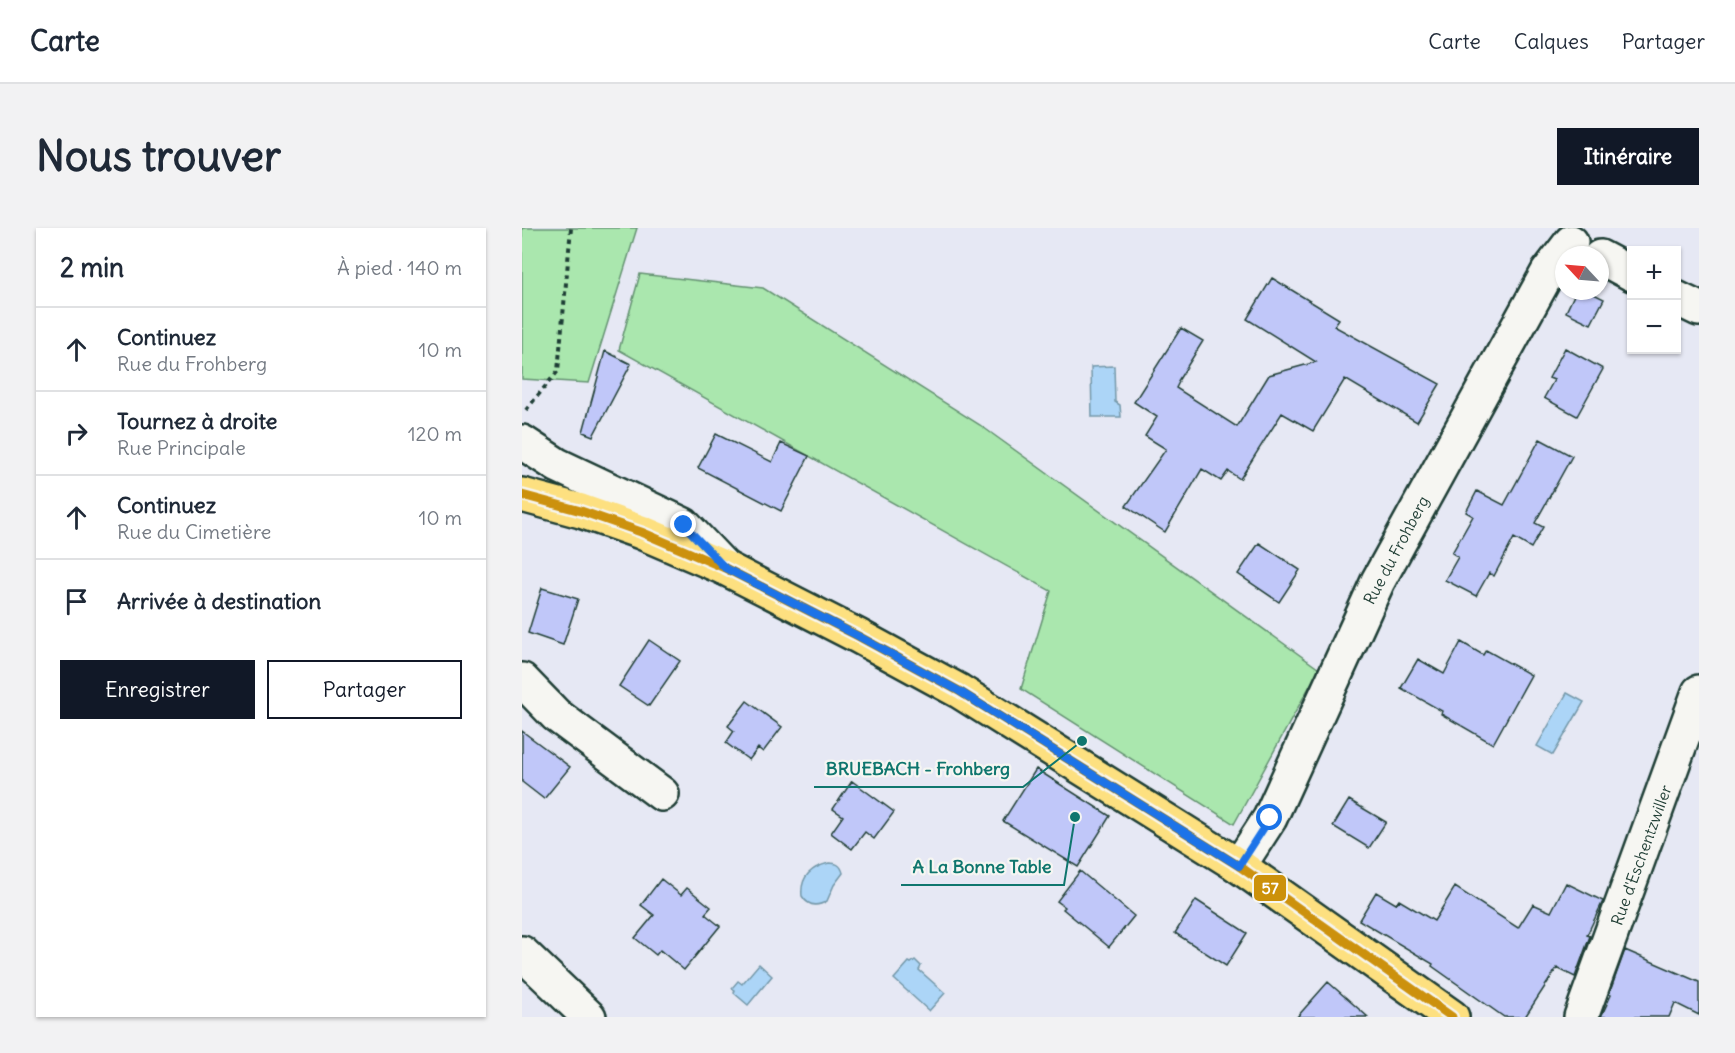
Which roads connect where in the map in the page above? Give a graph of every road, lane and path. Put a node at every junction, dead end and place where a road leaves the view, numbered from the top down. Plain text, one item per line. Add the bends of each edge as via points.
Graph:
1 (571, 228) edge
2 (1574, 242) edge
3 (1609, 262) edge
4 (1627, 271) edge
5 (1681, 300) edge
6 (1699, 309) edge
7 (522, 415) edge
8 (522, 442) edge
9 (522, 495) edge
10 (725, 568) junction
11 (522, 680) edge
12 (1699, 692) edge
13 (662, 794) dead end
14 (1239, 866) junction
15 (522, 953) edge
16 (589, 1017) edge
17 (1452, 1017) edge
18 (1581, 1017) edge

1 - 7 path via 558,370
2 - 14 street, Rue du Frohberg via 1548,272 1378,581 1270,818
3 - 4 street
5 - 6 street
8 - 10 street via 557,465 684,525
9 - 10 main road via 641,532
10 - 14 main road via 959,691
11 - 13 street via 556,715
12 - 18 street, Rue d'Eschentzwiller
14 - 17 main road
15 - 16 street

